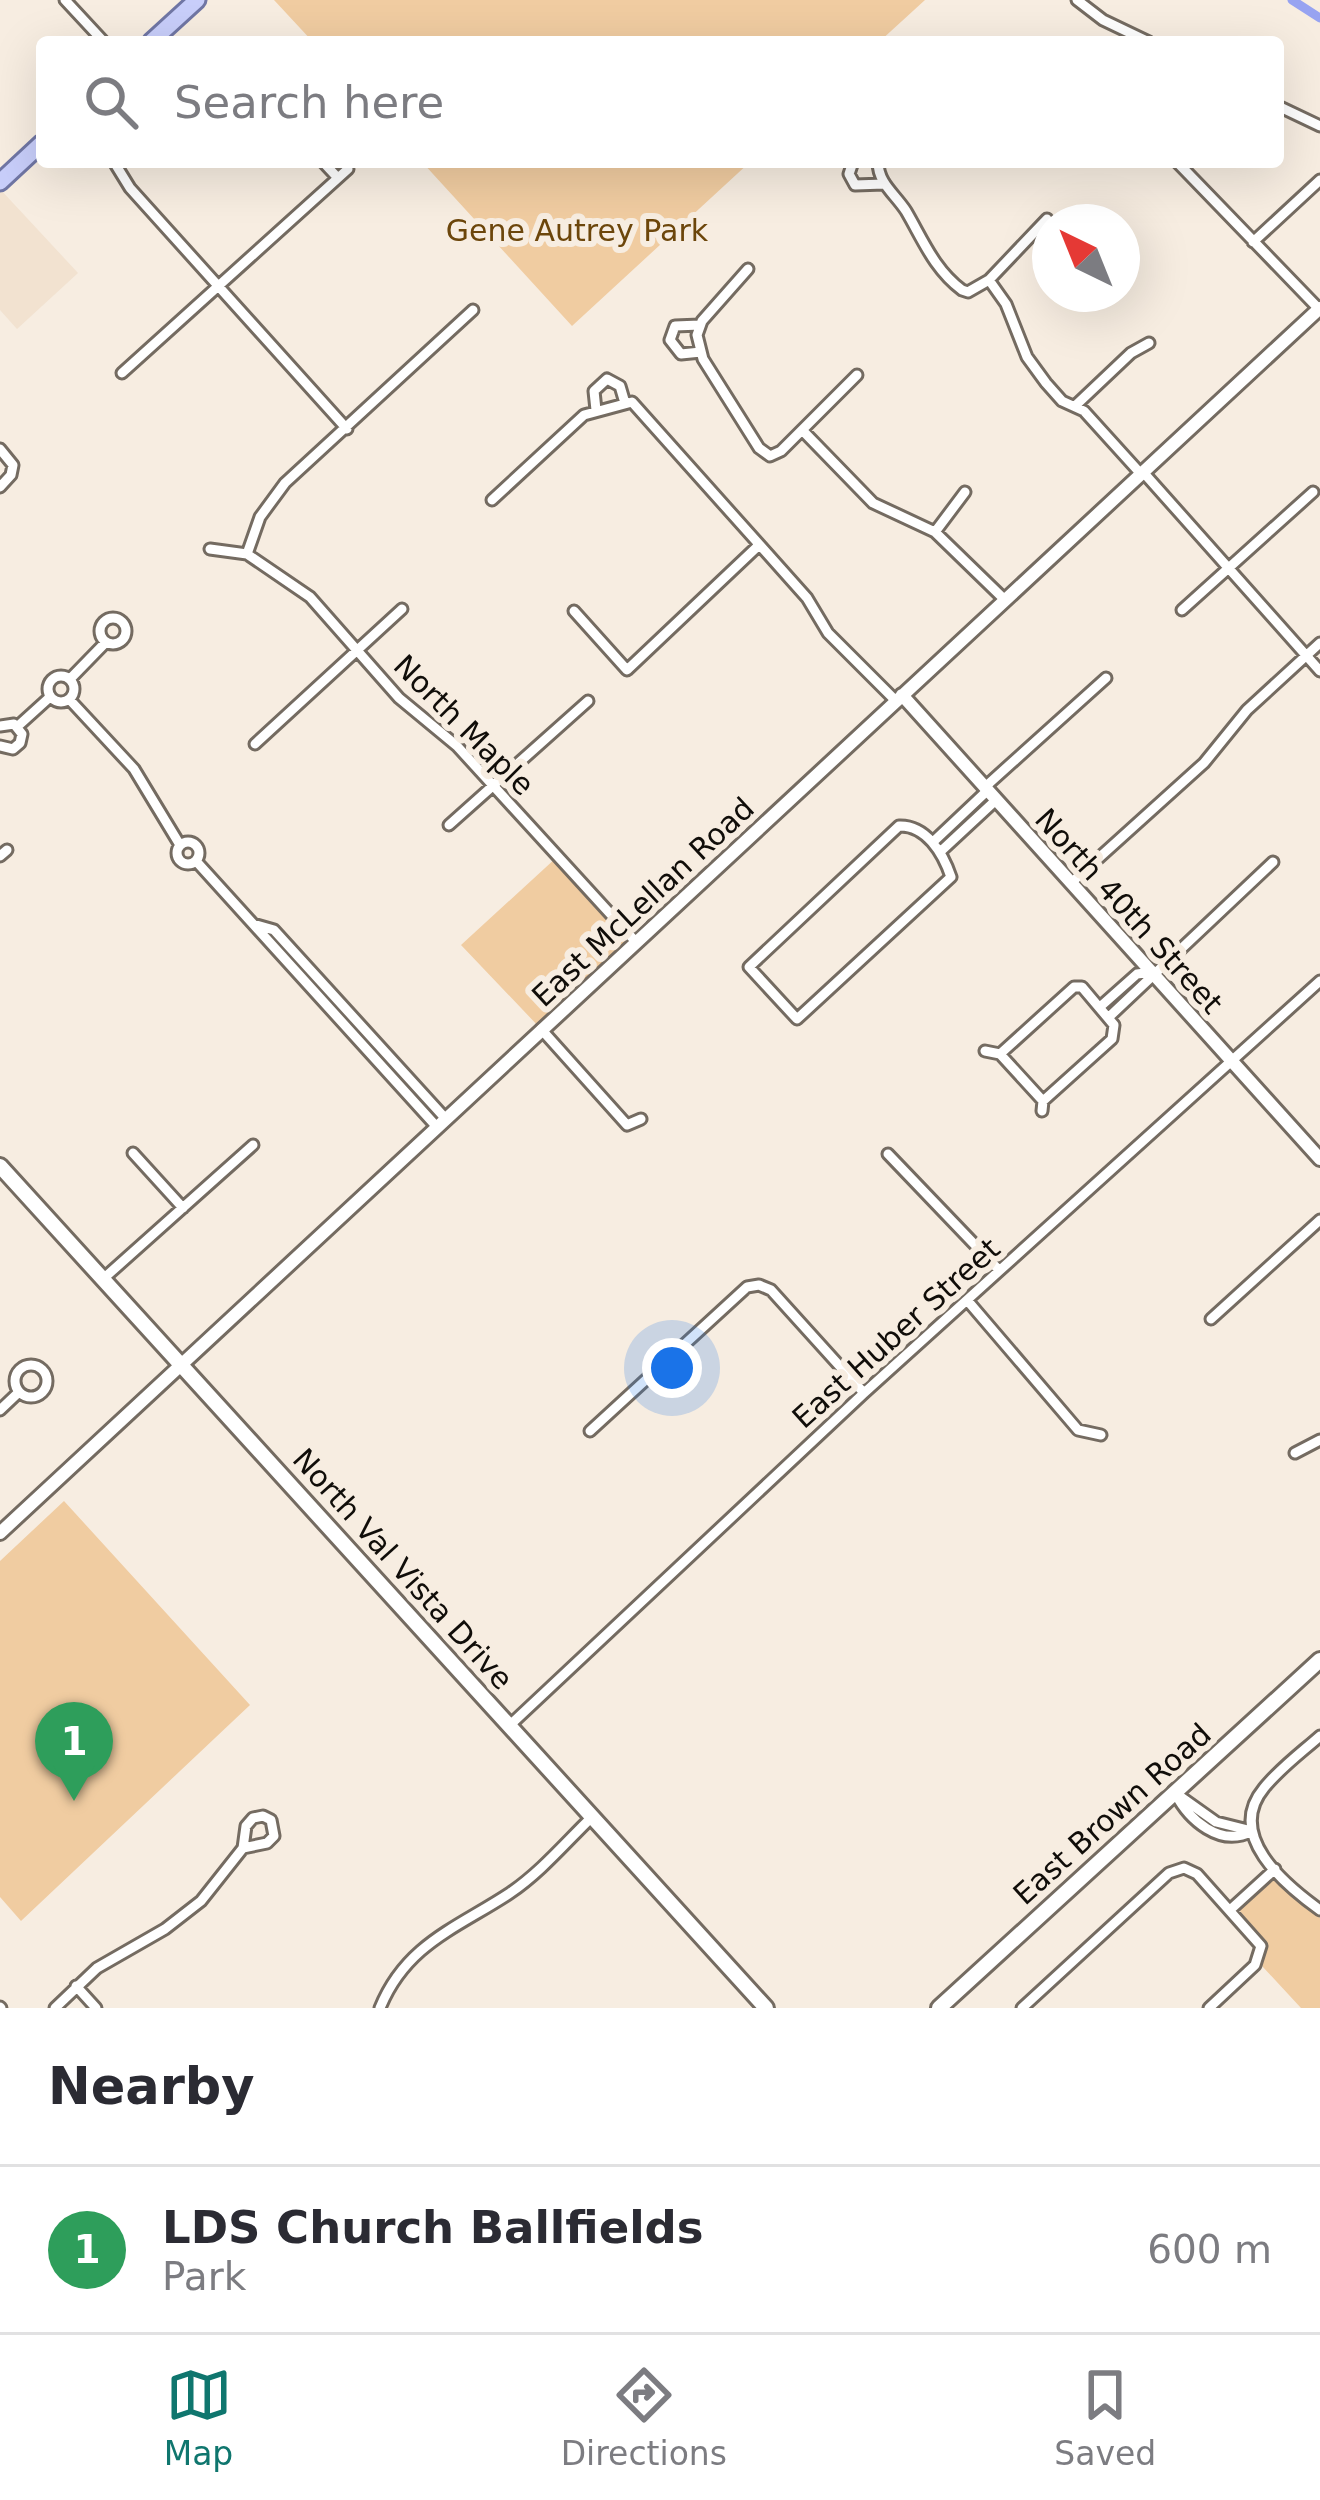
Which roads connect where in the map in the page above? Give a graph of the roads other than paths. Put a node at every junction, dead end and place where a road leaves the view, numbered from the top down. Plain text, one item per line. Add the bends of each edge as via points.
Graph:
1 (65, 0) edge
2 (196, 0) edge
3 (1076, 0) edge
4 (98, 36) edge
5 (157, 36) edge
6 (1136, 36) edge
7 (1284, 109) edge
8 (1320, 126) edge
9 (36, 149) edge
10 (118, 168) edge
11 (329, 168) edge
12 (851, 168) edge
13 (880, 168) edge
14 (1183, 168) edge
15 (348, 169) dead end
16 (337, 177) junction
17 (1320, 180) edge
18 (0, 182) edge
19 (884, 184) junction
20 (1032, 235) edge
21 (1253, 242) junction
22 (748, 269) dead end
23 (989, 280) junction
24 (217, 286) junction
25 (473, 310) dead end
26 (1318, 313) edge
27 (700, 325) junction
28 (1149, 343) dead end
29 (701, 352) junction
30 (122, 373) dead end
31 (857, 375) dead end
32 (625, 404) junction
33 (1075, 406) junction
34 (596, 410) junction
35 (347, 429) junction
36 (804, 432) junction
37 (0, 449) edge
38 (1142, 473) junction
39 (0, 487) edge
40 (965, 492) dead end
41 (1313, 492) dead end
42 (492, 500) dead end
43 (935, 532) junction
44 (758, 546) junction
45 (209, 549) dead end
46 (247, 554) junction
47 (1229, 568) junction
48 (1005, 600) junction
49 (402, 609) dead end
50 (1182, 610) dead end
51 (574, 611) dead end
52 (106, 642) dead end
53 (1320, 644) edge
54 (358, 650) junction
55 (1306, 656) junction
56 (1320, 671) edge
57 (1106, 678) dead end
58 (70, 679) junction
59 (50, 697) junction
60 (899, 698) junction
61 (69, 699) junction
62 (588, 700) dead end
63 (0, 726) edge
64 (18, 726) junction
65 (255, 744) dead end
66 (0, 746) edge
67 (493, 786) junction
68 (990, 792) junction
69 (449, 825) dead end
70 (933, 842) junction
71 (940, 853) junction
72 (1273, 862) dead end
73 (1071, 883) junction
74 (253, 924) junction
75 (636, 942) junction
76 (305, 963) junction
77 (1153, 972) junction
78 (295, 973) junction
79 (1320, 981) edge
80 (1116, 993) junction
81 (1125, 1003) junction
82 (1101, 1006) junction
83 (1110, 1016) junction
84 (541, 1029) junction
85 (985, 1051) dead end
86 (1000, 1054) junction
87 (388, 1056) junction
88 (1232, 1062) junction
89 (379, 1064) junction
90 (408, 1087) junction
91 (641, 1119) dead end
92 (441, 1122) junction
93 (253, 1145) dead end
94 (1317, 1149) edge
95 (134, 1153) dead end
96 (889, 1154) dead end
97 (0, 1166) edge
98 (183, 1208) junction
99 (1320, 1220) edge
100 (999, 1270) junction
101 (103, 1280) junction
102 (967, 1300) junction
103 (1211, 1319) dead end
104 (180, 1364) junction
105 (19, 1392) dead end
106 (864, 1393) junction
107 (0, 1410) edge
108 (590, 1431) dead end
109 (1101, 1436) dead end
110 (1320, 1440) edge
111 (1295, 1453) dead end
112 (0, 1533) edge
113 (1320, 1660) edge
114 (509, 1726) junction
115 (1320, 1736) edge
116 (1175, 1793) junction
117 (592, 1816) junction
118 (1252, 1831) junction
119 (243, 1848) dead end
120 (1275, 1869) junction
121 (1319, 1909) edge
122 (1230, 1910) junction
123 (76, 1986) junction
124 (55, 2008) edge
125 (96, 2008) edge
126 (380, 2008) edge
127 (766, 2008) edge
128 (939, 2008) edge
129 (1022, 2008) edge
130 (1209, 2008) edge

1 - 4 street
2 - 5 main road
3 - 6 street
7 - 8 street
9 - 18 main road
10 - 24 street
11 - 16 street
12 - 19 street via 855,185
13 - 19 street
14 - 21 street
15 - 16 street
16 - 24 street
17 - 21 street
19 - 23 street via 957,287 968,292
20 - 23 street
21 - 26 street
22 - 27 street
23 - 33 street via 1027,357
24 - 30 street
24 - 35 street
25 - 35 street
26 - 38 street, East McLellan Road
27 - 29 street
27 - 29 street via 675,326 670,340 686,356
28 - 33 street
29 - 36 street via 770,456
31 - 36 street
32 - 34 street
32 - 34 street via 620,386 607,379 594,391
32 - 44 street via 632,402
33 - 38 street
34 - 42 street
35 - 46 street via 285,483
36 - 43 street via 872,503
37 - 39 street via 13,469
38 - 47 street
38 - 48 street, East McLellan Road
40 - 43 street
41 - 47 street
43 - 48 street
44 - 51 street via 627,670
44 - 60 street via 828,633
45 - 46 street
46 - 54 street, North Maple via 310,597
47 - 50 street
47 - 55 street
48 - 60 street, East McLellan Road
49 - 54 street
52 - 58 street
53 - 55 street
54 - 65 street
54 - 67 street, North Maple
55 - 56 street
55 - 73 street via 1204,763
57 - 68 street
58 - 59 street via 51,679
58 - 61 street
59 - 61 street
59 - 64 street
60 - 68 street, North 40th Street
60 - 75 street, East McLellan Road
61 - 74 street via 134,769 180,845 196,846 196,861
62 - 67 street
63 - 64 street
64 - 66 street via 17,747
67 - 69 street
67 - 75 street, North Maple
68 - 70 street
68 - 71 street
68 - 73 street, North 40th Street
70 - 71 street
70 - 71 street via 899,826 749,967 797,1018 951,877
72 - 77 street
73 - 77 street, North 40th Street
74 - 76 street via 274,930
74 - 78 street
75 - 84 street, East McLellan Road
76 - 78 street
76 - 87 street
77 - 80 street via 1137,974
77 - 81 street
77 - 88 street, North 40th Street
78 - 89 street
79 - 88 street, East Huber Street
80 - 81 street
80 - 82 street
81 - 83 street
82 - 83 street
82 - 86 street via 1082,987 1069,989
83 - 86 street via 1115,1034 1108,1045 1043,1106
84 - 91 street via 628,1125
84 - 92 street, East McLellan Road
85 - 86 street
87 - 89 street
87 - 90 street
88 - 94 street, North 40th Street
88 - 100 street, East Huber Street
89 - 90 street
90 - 92 street
92 - 104 street, East McLellan Road
93 - 98 street
95 - 98 street
96 - 100 street
97 - 101 main road, North Val Vista Drive
98 - 101 street
99 - 103 street
100 - 102 street, East Huber Street
101 - 104 main road, North Val Vista Drive
102 - 106 street, East Huber Street
102 - 109 street via 1078,1430
104 - 112 street, East McLellan Road
104 - 114 main road, North Val Vista Drive
105 - 107 street
106 - 108 street via 759,1285 747,1287
106 - 114 street, East Huber Street
110 - 111 street
113 - 116 main road, East Brown Road
114 - 117 main road, North Val Vista Drive
115 - 118 street via 1264,1787
116 - 118 street via 1197,1822
116 - 128 main road, East Brown Road
117 - 126 street via 512,1892 420,1949
117 - 127 main road, North Val Vista Drive
118 - 120 street
119 - 123 street via 182,1918
120 - 121 street
120 - 122 street
122 - 129 street via 1197,1874 1169,1873
122 - 130 street via 1262,1951
123 - 124 street
123 - 125 street

